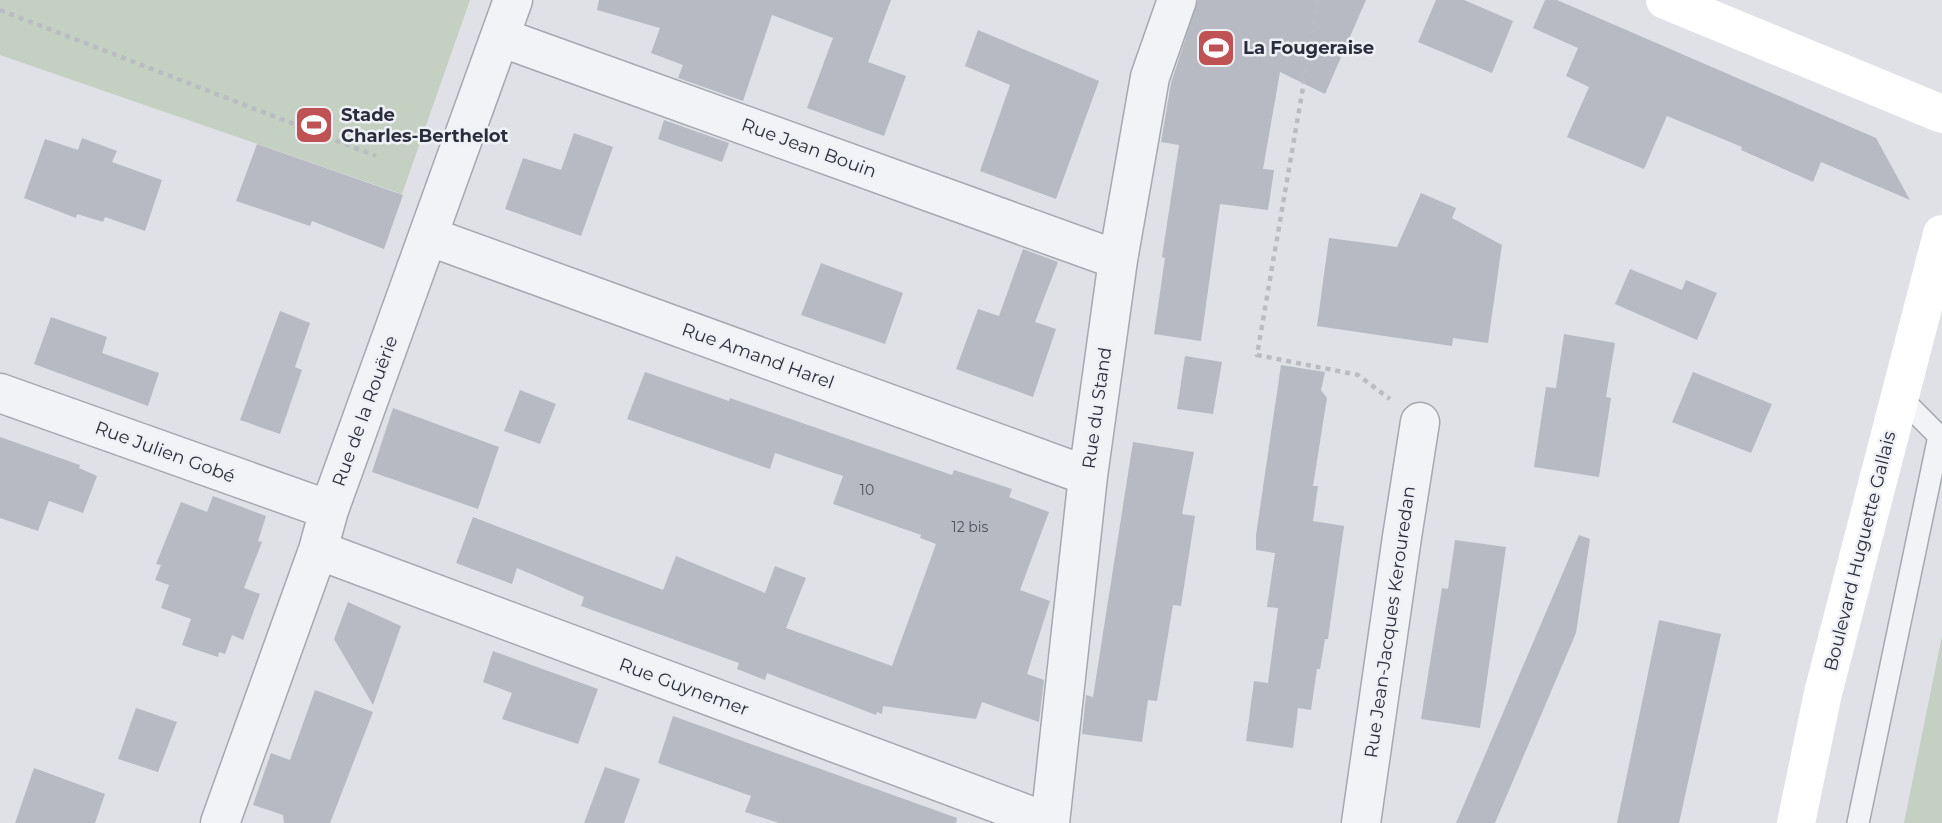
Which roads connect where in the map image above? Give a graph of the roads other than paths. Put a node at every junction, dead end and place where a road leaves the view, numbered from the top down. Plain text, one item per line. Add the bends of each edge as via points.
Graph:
1 (513, 0) edge
2 (1177, 0) edge
3 (1665, 0) edge
4 (500, 37) junction
5 (1942, 114) edge
6 (1942, 234) edge
7 (428, 236) junction
8 (1118, 260) junction
9 (1936, 275) edge
10 (0, 393) edge
11 (1899, 396) junction
12 (1420, 422) road end
13 (1088, 476) junction
14 (329, 510) junction
15 (317, 551) junction
16 (220, 823) edge
17 (1050, 823) edge
18 (1361, 823) edge
19 (1796, 823) edge
20 (1858, 823) edge

1 - 4 street, Rue de la Rouërie
2 - 8 street, Rue du Stand via 1150,77
3 - 5 street
4 - 7 street, Rue de la Rouërie
4 - 8 street, Rue Jean Bouin
6 - 9 street, Boulevard Huguette Gallais
7 - 13 street, Rue Amand Harel
7 - 14 street, Rue de la Rouërie
8 - 13 street, Rue du Stand
9 - 11 street, Boulevard Huguette Gallais
10 - 14 street, Rue Julien Gobé
11 - 19 street, Boulevard Huguette Gallais
11 - 20 lane via 1939,436
12 - 18 street, Rue Jean-Jacques Kerouredan
13 - 17 street, Rue du Stand
14 - 15 street, Rue de la Rouërie
15 - 16 street, Rue de la Rouërie
15 - 17 street, Rue Guynemer

